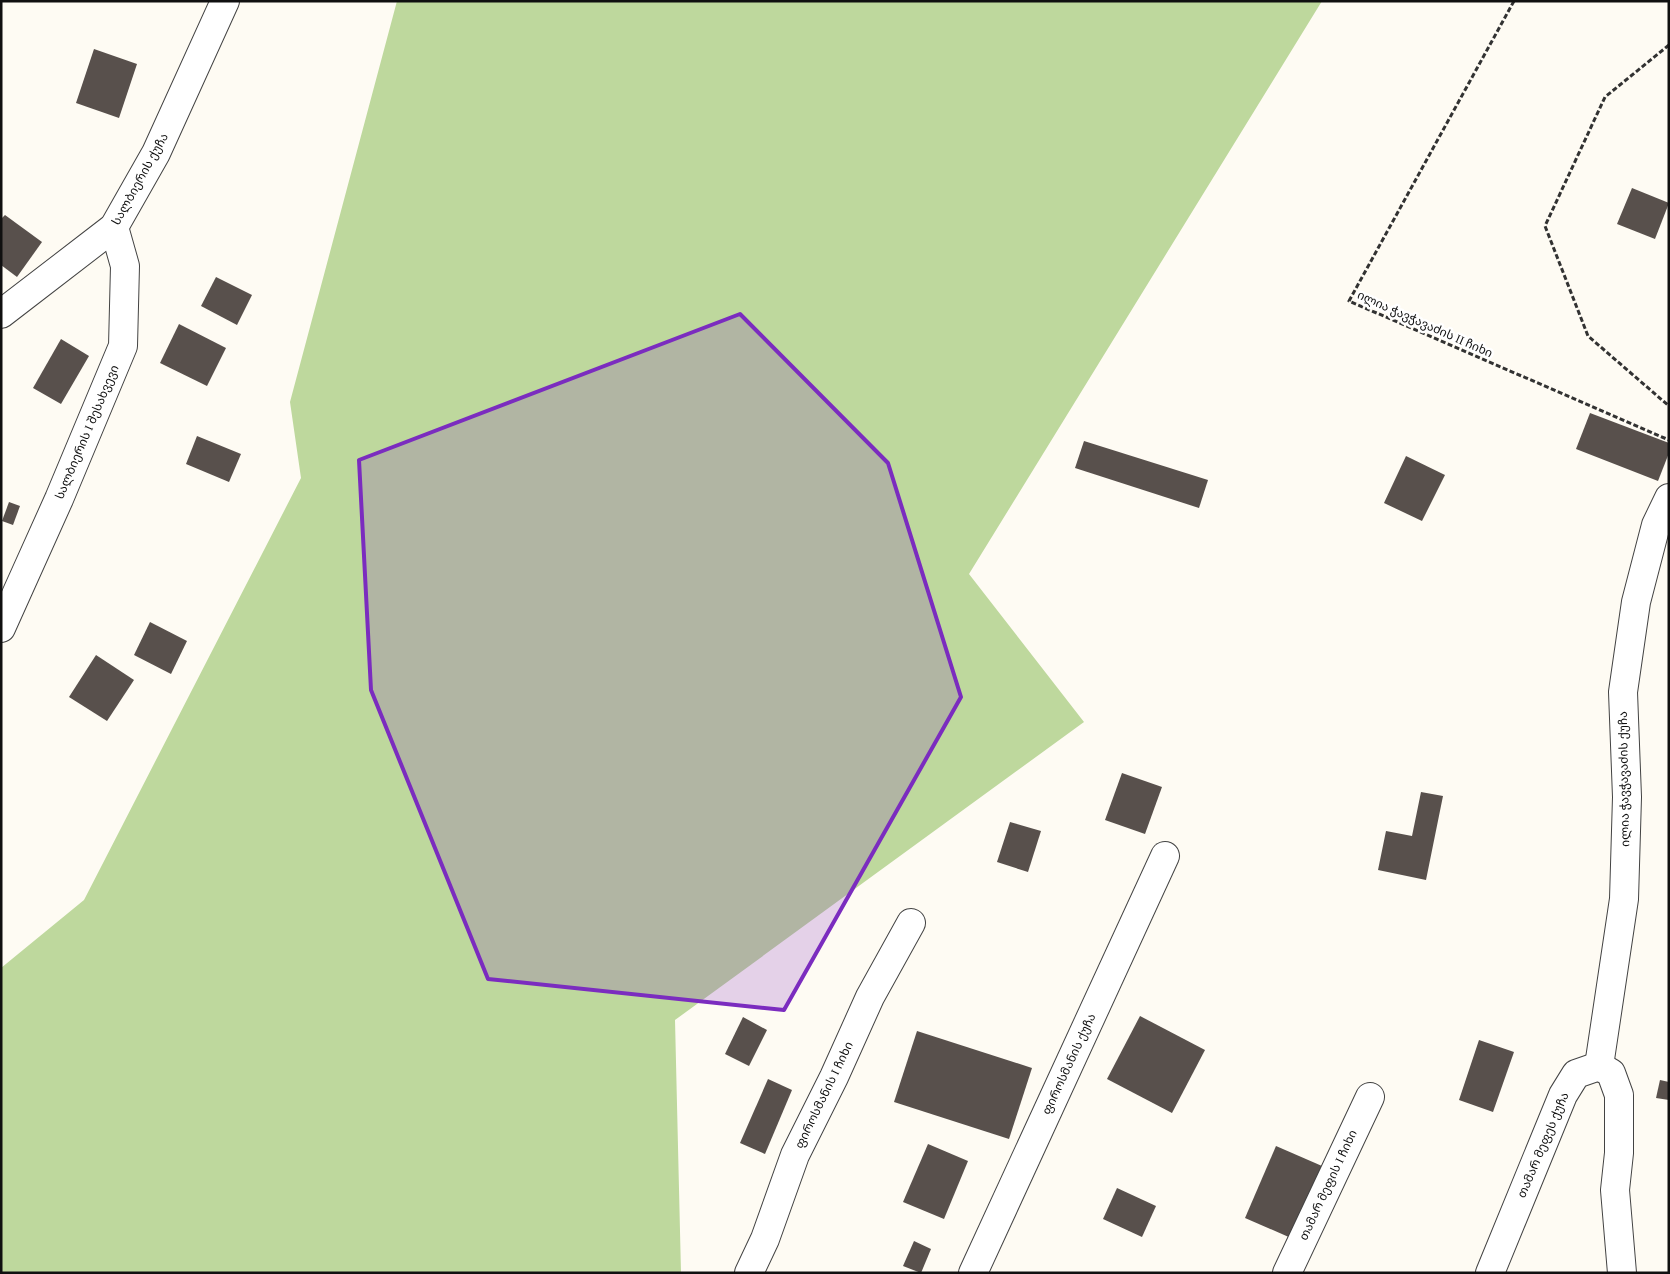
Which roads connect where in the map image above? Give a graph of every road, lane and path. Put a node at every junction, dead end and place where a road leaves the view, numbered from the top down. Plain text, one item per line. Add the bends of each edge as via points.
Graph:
1 (225, 1) edge
2 (1514, 1) edge
3 (1669, 44) edge
4 (114, 227) junction
5 (1, 314) edge
6 (1669, 406) edge
7 (1669, 440) edge
8 (1669, 498) edge
9 (1, 628) edge
10 (1165, 856) dead end
11 (911, 923) dead end
12 (1599, 1066) junction
13 (1370, 1097) dead end
14 (749, 1273) edge
15 (973, 1273) edge
16 (1287, 1273) edge
17 (1490, 1273) edge
18 (1622, 1273) edge

1 - 4 street, სალბიერის ქუჩა via 156,153
2 - 7 path, ილია ჭავჭავაძის II ჩიხი via 1349,301
3 - 6 path via 1605,97 1546,226 1588,336
4 - 5 street, სალბიერის ქუჩა
4 - 9 street, სალბიერის I შესახვევი via 125,266 123,346
8 - 12 street, ილია ჭავჭავაძის ქუჩა via 1656,525 1636,602 1623,692 1627,797 1624,899
10 - 15 street, ფიროსმანის ქუჩა
11 - 14 street, ფიროსმანის I ჩიხი via 870,996 795,1154 765,1239
12 - 17 street, თამარ მეფეს ქუჩა via 1576,1074 1564,1095
12 - 18 street via 1611,1073 1619,1095 1615,1190
13 - 16 street, თამარ მეფის I ჩიხი

